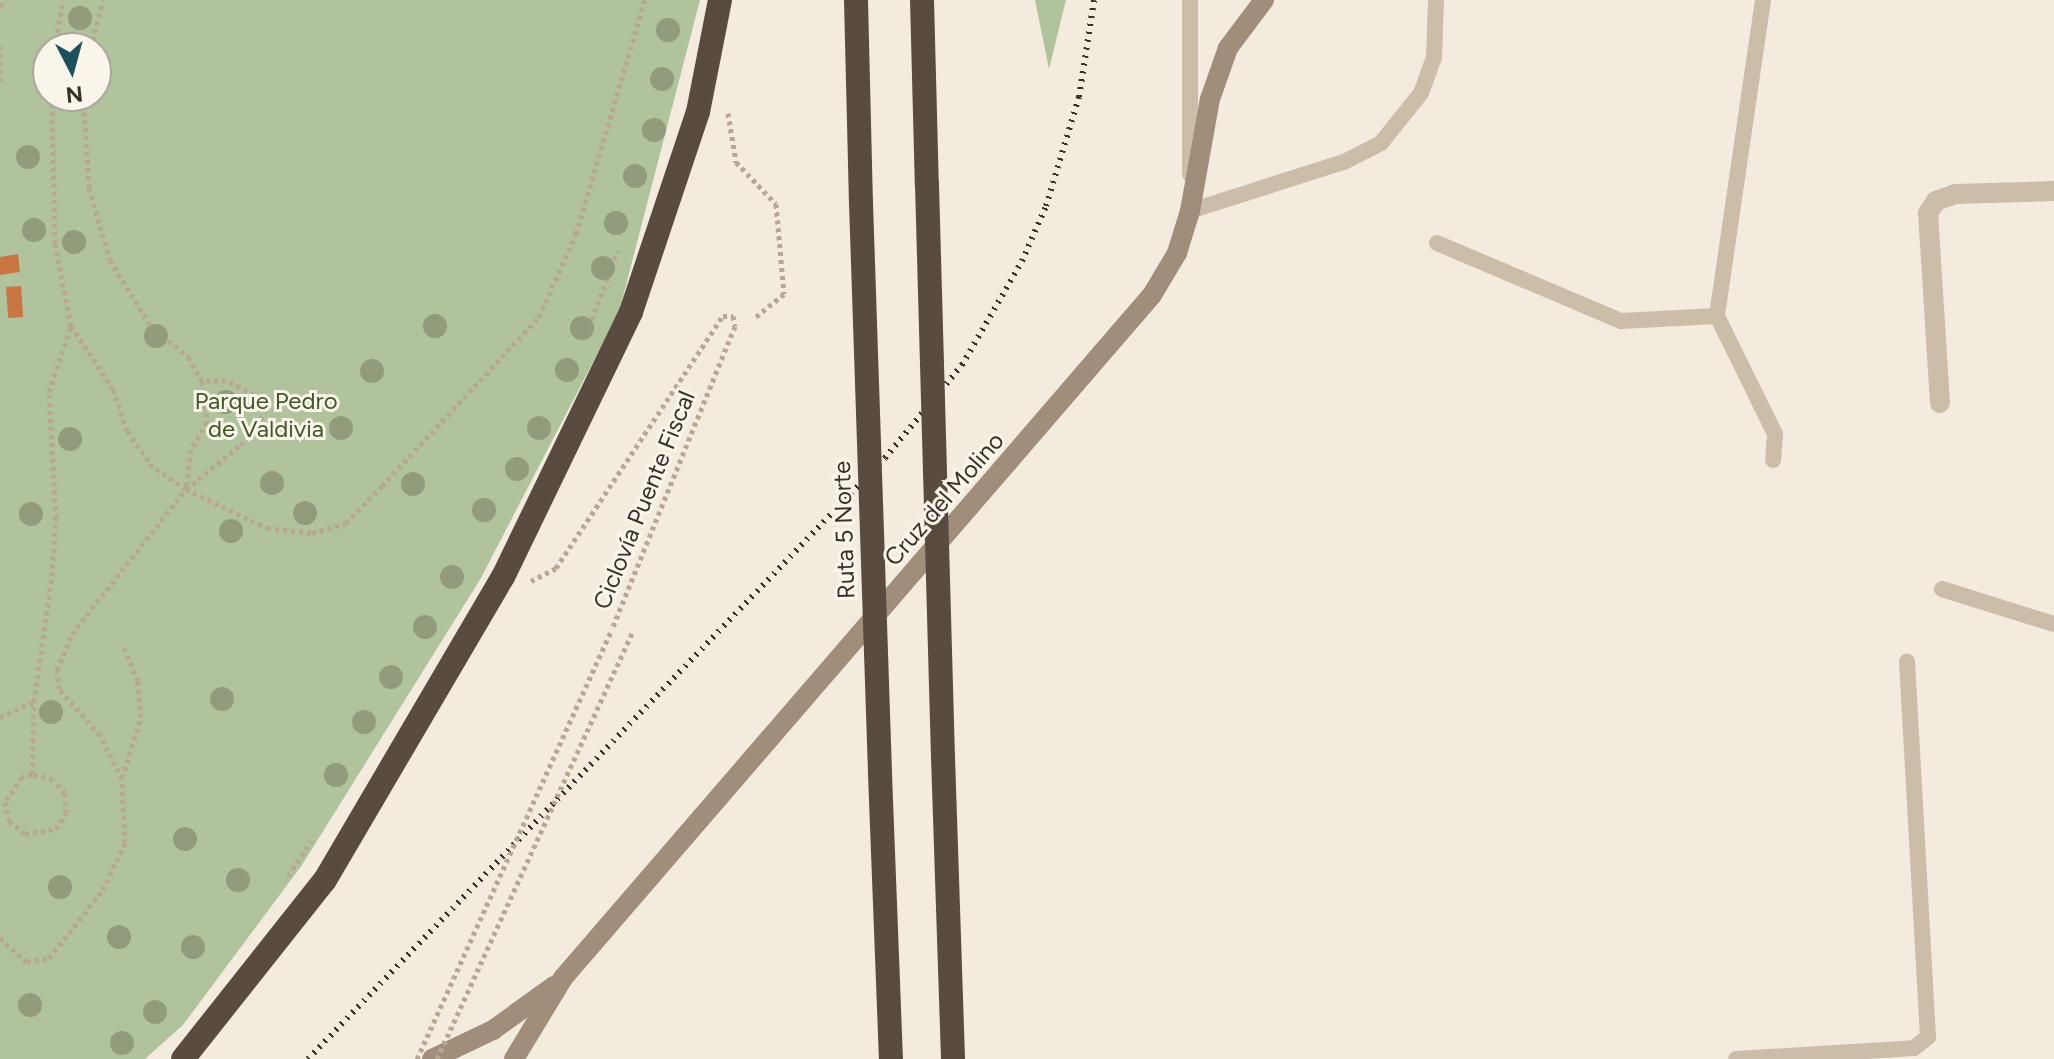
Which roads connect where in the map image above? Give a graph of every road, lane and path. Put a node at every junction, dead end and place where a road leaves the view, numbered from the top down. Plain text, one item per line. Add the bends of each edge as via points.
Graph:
1 (6, 0) edge
2 (63, 0) edge
3 (103, 0) edge
4 (645, 0) edge
5 (720, 0) edge
6 (856, 0) edge
7 (922, 0) edge
8 (1190, 0) edge
9 (1264, 0) edge
10 (1436, 0) edge
11 (1763, 0) edge
12 (0, 6) edge
13 (58, 32) edge
14 (95, 32) edge
15 (0, 46) edge
16 (0, 82) edge
17 (727, 107) dead end
18 (52, 112) edge
19 (84, 112) edge
20 (2054, 191) edge
21 (1190, 211) junction
22 (623, 238) dead end
23 (1437, 243) dead end
24 (1717, 316) junction
25 (756, 317) dead end
26 (71, 326) junction
27 (586, 335) dead end
28 (202, 381) junction
29 (1940, 403) dead end
30 (1773, 460) dead end
31 (186, 489) junction
32 (503, 577) junction
33 (1942, 589) dead end
34 (2054, 624) edge
35 (632, 633) dead end
36 (124, 648) dead end
37 (1907, 662) dead end
38 (34, 702) junction
39 (0, 717) edge
40 (32, 774) junction
41 (122, 779) junction
42 (318, 832) dead end
43 (284, 882) dead end
44 (0, 938) edge
45 (563, 978) junction
46 (183, 1059) edge
47 (417, 1059) edge
48 (435, 1059) edge
49 (514, 1059) edge
50 (891, 1059) edge
51 (953, 1059) edge
52 (1736, 1059) edge

1 - 12 path
2 - 13 path
3 - 14 path
4 - 31 path via 576,234 539,317 382,486 346,523 312,533 267,528
5 - 32 highway via 698,112 631,312
6 - 50 highway, Ruta 5 Norte, bridge
7 - 51 highway, bridge
8 - 21 lane
9 - 21 street, Cruz del Molino via 1228,48 1210,99
10 - 21 lane via 1434,58 1421,93 1381,143 1344,162
11 - 24 lane
15 - 16 path
17 - 25 path via 736,162 776,204 784,294
18 - 26 path via 55,243
19 - 28 path via 89,188 110,260 150,325 188,357
20 - 29 street via 1955,194 1936,201 1928,213
21 - 45 street, Cruz del Molino via 1177,253 1120,336
22 - 27 path
23 - 24 lane via 1621,321
24 - 30 lane via 1775,434
26 - 31 path via 113,389 127,431 153,467
26 - 38 path via 49,392 56,518
28 - 31 path via 207,422 191,450
28 - 31 path via 226,380 254,395 265,412 241,445
31 - 41 path via 72,634 57,670 59,689 100,735
32 - 46 highway via 325,880
32 - 47 path, Ciclovía Puente Fiscal, bridge via 533,581 556,568 723,316 733,316 735,326 612,629
33 - 34 lane
35 - 48 path, bridge
36 - 41 path via 138,681 141,717
37 - 52 lane via 1928,1037 1914,1048
38 - 39 path
38 - 40 path
40 - 40 path via 53,779 65,793 66,813 56,829 25,834 9,821 5,802 22,777
41 - 44 path via 125,843 103,890 65,941 49,958 27,962
42 - 43 path
45 - 48 street, Cruz del Molino via 493,1030
45 - 49 street, Cruz del Molino

